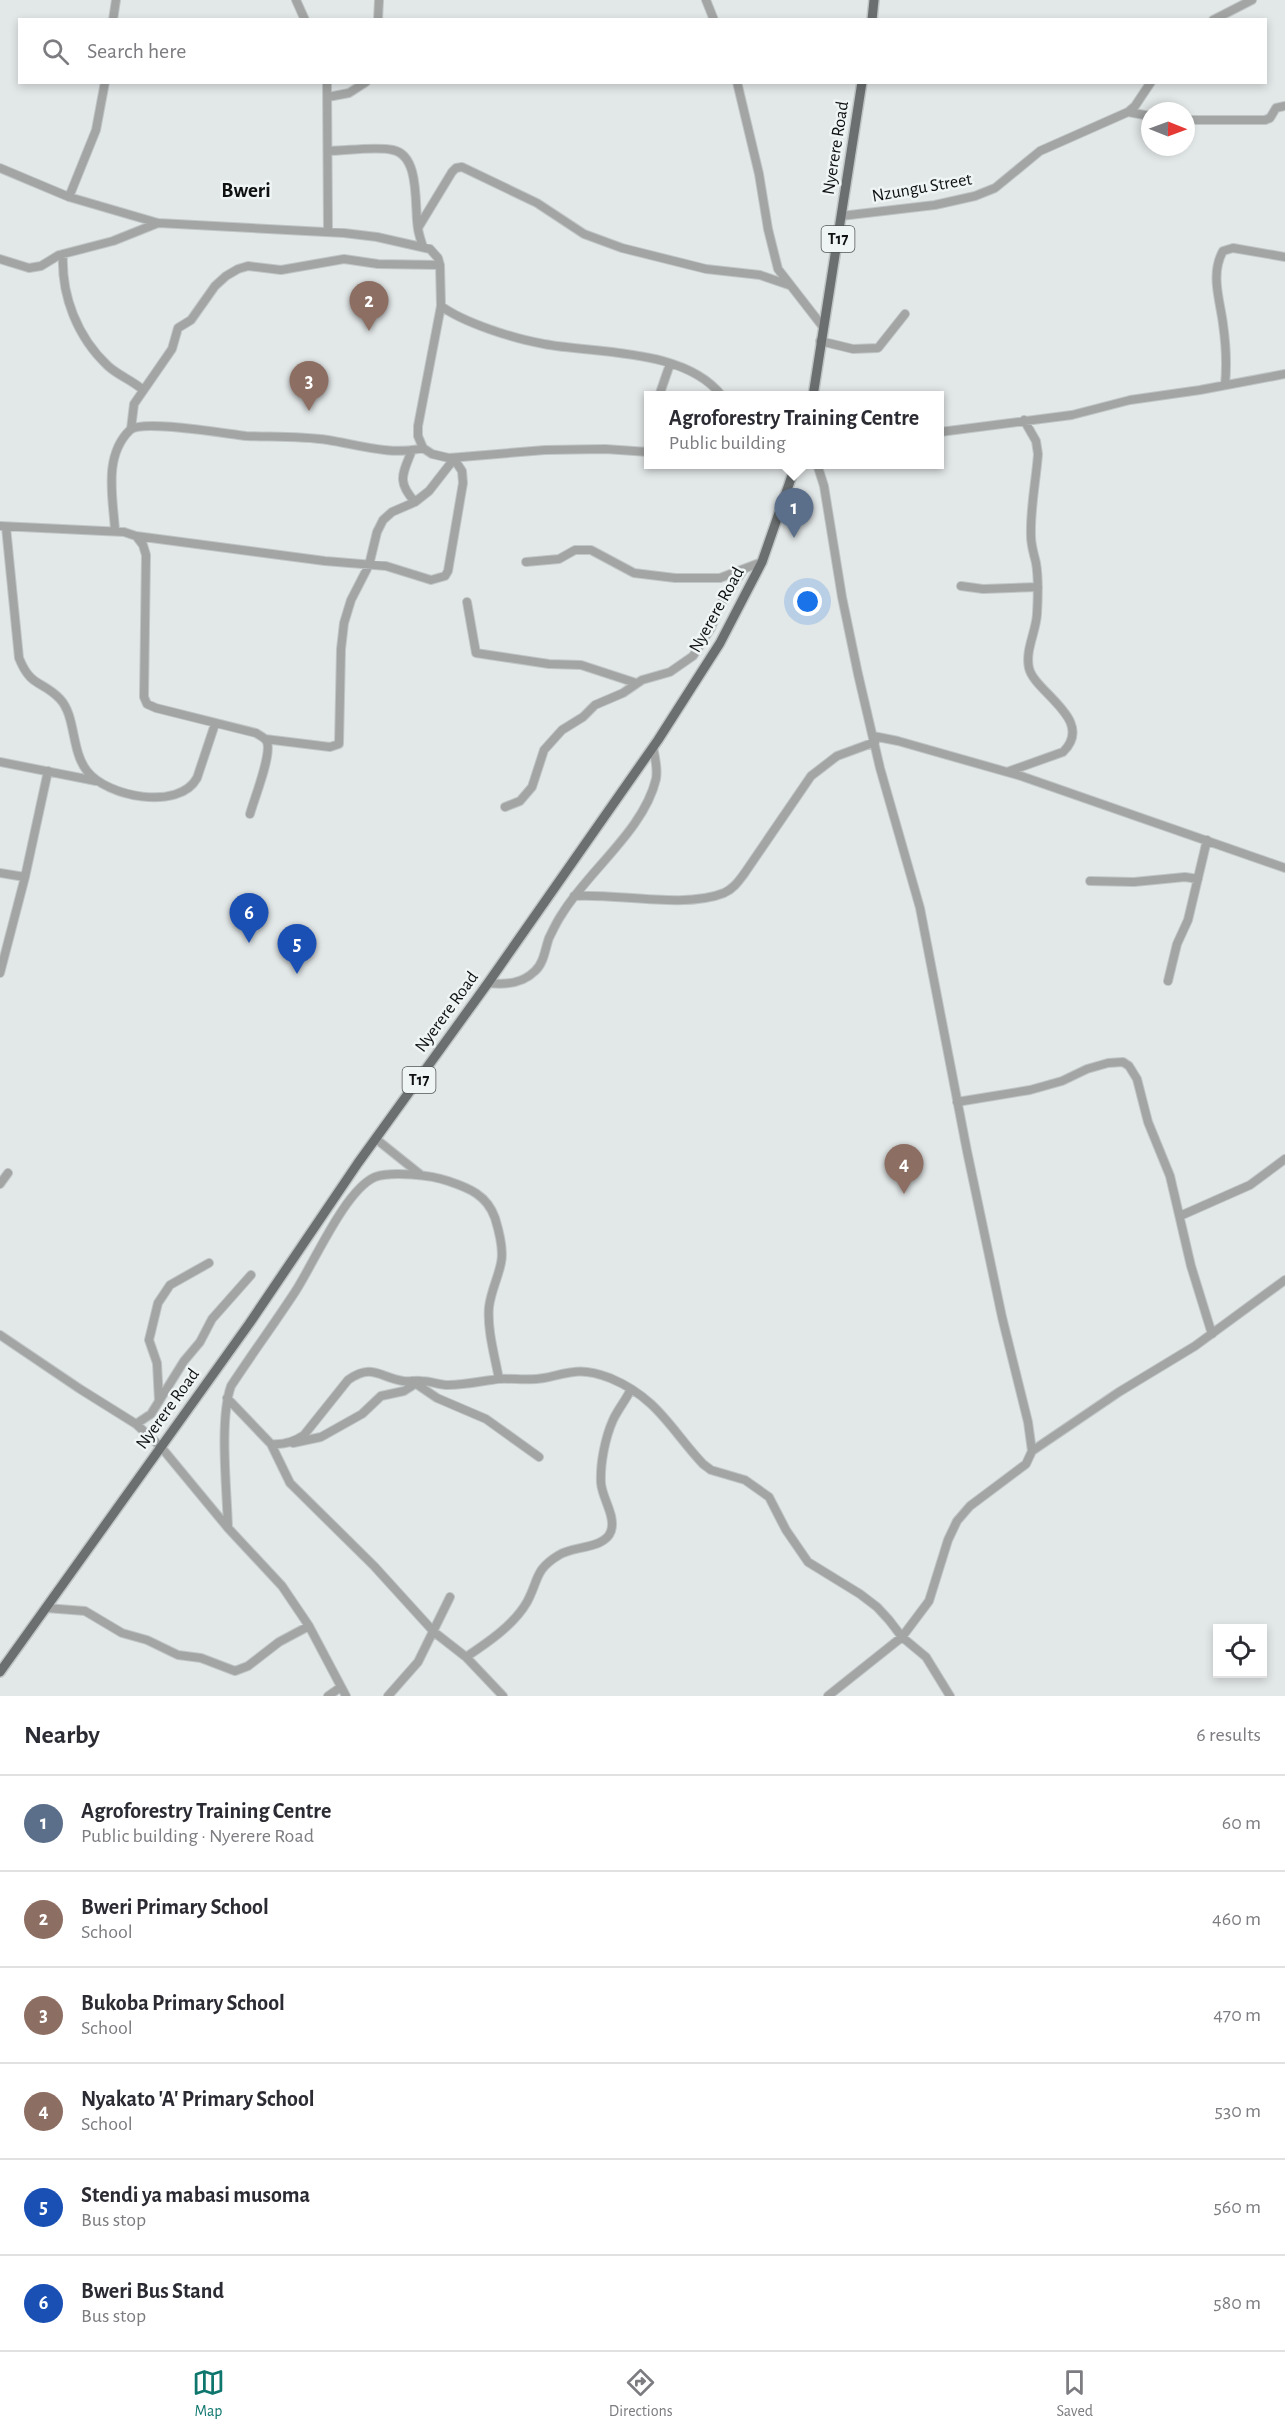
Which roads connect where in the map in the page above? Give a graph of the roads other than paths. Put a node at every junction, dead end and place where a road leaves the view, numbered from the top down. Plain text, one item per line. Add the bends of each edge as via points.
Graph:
1 (116, 0) edge
2 (296, 0) edge
3 (379, 0) edge
4 (706, 0) edge
5 (874, 0) edge
6 (1252, 0) edge
7 (113, 18) edge
8 (304, 18) edge
9 (378, 18) edge
10 (713, 18) edge
11 (872, 18) edge
12 (1217, 18) edge
13 (105, 84) edge
14 (327, 84) edge
15 (363, 84) edge
16 (737, 84) edge
17 (862, 84) edge
18 (1150, 84) edge
19 (328, 97) junction
20 (1285, 106) edge
21 (1128, 112) junction
22 (1141, 114) edge
23 (1195, 120) edge
24 (328, 152) junction
25 (0, 168) edge
26 (69, 197) junction
27 (842, 216) junction
28 (158, 223) junction
29 (418, 228) junction
30 (328, 231) junction
31 (423, 247) junction
32 (63, 254) junction
33 (1285, 258) edge
34 (0, 259) edge
35 (440, 265) junction
36 (789, 285) junction
37 (441, 306) junction
38 (905, 314) dead end
39 (823, 327) junction
40 (820, 341) junction
41 (670, 363) junction
42 (1285, 374) edge
43 (1225, 385) junction
44 (143, 390) junction
45 (661, 391) edge
46 (718, 391) edge
47 (814, 391) edge
48 (1024, 420) junction
49 (131, 429) junction
50 (944, 431) edge
51 (423, 448) junction
52 (412, 450) junction
53 (644, 452) edge
54 (465, 458) junction
55 (454, 459) junction
56 (795, 469) edge
57 (818, 469) edge
58 (415, 502) junction
59 (3, 527) edge
60 (115, 530) junction
61 (136, 536) junction
62 (526, 562) dead end
63 (762, 562) junction
64 (369, 565) junction
65 (744, 570) junction
66 (961, 586) dead end
67 (1038, 586) junction
68 (467, 602) dead end
69 (636, 683) junction
70 (215, 724) junction
71 (265, 739) junction
72 (874, 739) junction
73 (653, 747) junction
74 (0, 762) edge
75 (48, 771) junction
76 (1007, 772) junction
77 (99, 781) junction
78 (505, 807) dead end
79 (250, 814) dead end
80 (1207, 840) junction
81 (1285, 868) edge
82 (0, 873) edge
83 (25, 877) junction
84 (1198, 879) junction
85 (1090, 881) dead end
86 (574, 896) junction
87 (4, 936) edge
88 (0, 974) edge
89 (1168, 981) dead end
90 (488, 983) junction
91 (957, 1102) junction
92 (376, 1138) junction
93 (1285, 1158) edge
94 (8, 1173) dead end
95 (422, 1176) junction
96 (0, 1184) edge
97 (1180, 1216) junction
98 (209, 1263) dead end
99 (251, 1275) dead end
100 (1285, 1280) edge
101 (1212, 1334) junction
102 (0, 1335) edge
103 (498, 1379) junction
104 (413, 1382) junction
105 (631, 1389) junction
106 (227, 1398) junction
107 (159, 1403) junction
108 (136, 1424) junction
109 (289, 1443) junction
110 (271, 1444) junction
111 (161, 1447) junction
112 (1032, 1451) junction
113 (539, 1457) dead end
114 (228, 1528) junction
115 (450, 1597) dead end
116 (46, 1608) junction
117 (309, 1626) junction
118 (434, 1632) junction
119 (902, 1637) junction
120 (466, 1657) junction
121 (0, 1672) edge
122 (340, 1687) junction
123 (328, 1696) edge
124 (346, 1696) edge
125 (388, 1696) edge
126 (503, 1696) edge
127 (828, 1696) edge
128 (950, 1696) edge

1 - 7 street
2 - 8 street
3 - 9 street
4 - 10 street
5 - 11 main road
6 - 12 street
13 - 26 street via 96,130
14 - 19 street
15 - 19 street via 349,93
16 - 36 street via 774,255
17 - 27 main road, Nyerere Road / T17
18 - 21 street, Nzungu Street
19 - 24 street
20 - 23 street via 1276,108 1265,120
21 - 22 street
21 - 27 street, Nzungu Street via 1040,151 995,188 975,196
24 - 29 street via 394,150 404,155 413,174
24 - 30 street
25 - 26 street
26 - 28 street
27 - 39 main road, Nyerere Road / T17
28 - 30 street
28 - 32 street via 113,242
29 - 31 street
29 - 36 street via 452,172 462,167 537,203 584,234 622,248 706,268 760,275
30 - 31 street
31 - 35 street via 434,254
32 - 34 street via 29,268
32 - 44 street via 64,290 75,319 106,365
33 - 43 street via 1233,248 1220,256 1216,281 1226,347
35 - 37 street
35 - 44 street via 344,259 281,270 248,266 238,269 215,286 191,320 178,328 172,349
36 - 39 street
37 - 41 street via 456,317 542,344 625,353
37 - 51 street via 418,426
38 - 40 street via 878,348 853,349
39 - 40 main road, Nyerere Road / T17
40 - 47 main road, Nyerere Road / T17
41 - 45 street
41 - 46 street via 700,376
42 - 43 street
43 - 48 street via 1130,400 1072,416
44 - 49 street via 134,404
48 - 50 street
48 - 67 street via 1038,448 1030,532
49 - 52 street via 146,426 220,431
49 - 60 street via 112,466
51 - 52 street
51 - 54 street via 432,454
52 - 58 street via 402,482 404,491
53 - 54 street via 509,451
54 - 55 street
55 - 58 street
55 - 64 street via 462,471 463,483 445,576 425,579 394,568
56 - 63 main road, Nyerere Road / T17
57 - 72 street via 849,634
58 - 64 street via 383,520
59 - 60 street
59 - 77 street via 19,658 25,674 61,700 80,760
60 - 61 street
61 - 64 street
61 - 70 street via 146,555 144,697 147,704 156,708
62 - 65 street via 563,558 569,552 583,549 596,551 618,566 645,576 720,578
63 - 65 street
63 - 73 main road, Nyerere Road / T17 via 720,643
64 - 71 street via 344,623 339,744 330,747
65 - 69 street via 720,604 711,628 693,656 670,672
66 - 67 street
67 - 76 street via 1029,670 1035,682 1064,709 1071,736 1063,752
68 - 69 street via 476,653 581,665
69 - 78 street via 595,705 562,730 544,750 532,787 520,801
70 - 71 street
70 - 77 street via 197,778 182,792 159,799
71 - 79 street via 266,759
72 - 76 street
72 - 86 street via 837,756 811,776 737,884 725,892 706,898
72 - 91 street via 920,908
73 - 86 street via 657,763 651,794 618,846
73 - 90 main road, Nyerere Road / T17
74 - 75 street
75 - 77 street
75 - 83 street
76 - 80 street
80 - 81 street
80 - 84 street
82 - 83 street
83 - 87 street
84 - 85 street
84 - 89 street
86 - 90 street via 549,939 539,967 506,985
87 - 88 street
90 - 92 main road, Nyerere Road / T17
91 - 97 street via 1030,1090 1094,1067 1123,1062 1137,1079
91 - 112 street
92 - 95 street
92 - 111 main road, Nyerere Road / T17
93 - 97 street via 1250,1185
94 - 96 street
95 - 103 street via 465,1187 481,1196 496,1220 502,1253 489,1310
95 - 106 street via 376,1177 359,1189 231,1386
97 - 101 street
98 - 107 street via 170,1286 158,1303 149,1340 156,1363
99 - 107 street via 212,1319
100 - 101 street
101 - 112 street
102 - 108 street
103 - 104 street via 447,1385
103 - 105 street via 544,1378 581,1371
104 - 109 street via 404,1391 381,1396 362,1414 321,1437
104 - 109 street via 375,1372 357,1374 339,1390 304,1435
104 - 113 street via 437,1398 486,1419
105 - 119 street via 663,1414 703,1464 745,1480 770,1497 808,1562 860,1594 890,1620
105 - 120 street via 613,1420 601,1464 610,1534 602,1542 560,1554 540,1569 526,1603 517,1614
106 - 110 street
106 - 114 street
107 - 108 street
108 - 111 street
109 - 110 street
110 - 118 street via 290,1484 374,1566
111 - 114 street
111 - 116 main road, Nyerere Road / T17
112 - 119 street via 1026,1464 970,1506 957,1521 929,1601
114 - 117 street via 282,1586
115 - 118 street
116 - 117 street via 85,1611 122,1633 178,1655 201,1658 235,1671
116 - 121 main road, Nyerere Road / T17
117 - 122 street
118 - 120 street
118 - 125 street via 418,1662
119 - 127 street
119 - 128 street via 926,1657
120 - 126 street
122 - 123 street
122 - 124 street

